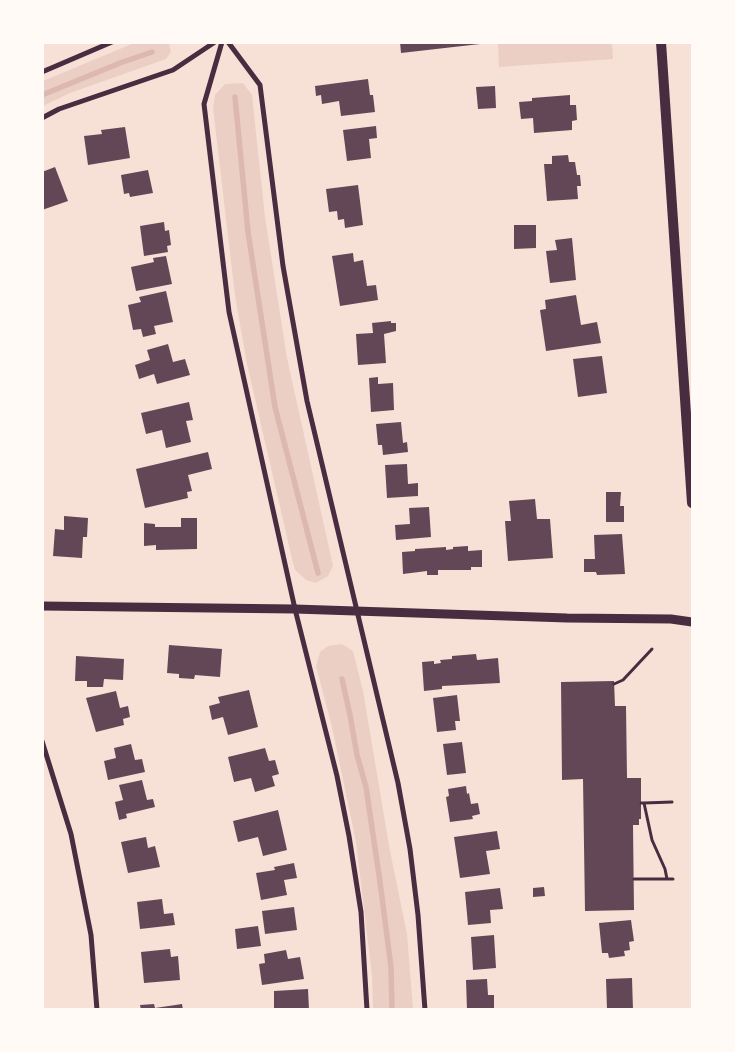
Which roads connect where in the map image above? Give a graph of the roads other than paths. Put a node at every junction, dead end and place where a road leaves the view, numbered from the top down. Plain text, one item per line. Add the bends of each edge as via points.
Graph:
1 (112, 42) edge
2 (215, 42) edge
3 (222, 42) edge
4 (228, 42) edge
5 (661, 42) edge
6 (42, 72) edge
7 (42, 118) edge
8 (692, 468) edge
9 (692, 503) edge
10 (42, 606) edge
11 (295, 609) junction
12 (357, 612) junction
13 (692, 622) edge
14 (42, 741) edge
15 (97, 1010) edge
16 (367, 1010) edge
17 (425, 1010) edge

1 - 6 street
2 - 7 street via 173,70 59,109
3 - 11 street via 204,104 229,312
4 - 12 street via 260,85 283,266 307,401
5 - 8 main road
8 - 9 main road
10 - 11 street
11 - 12 street
11 - 16 street via 349,836 360,912
12 - 13 street
12 - 17 street via 398,783 410,849
14 - 15 street via 71,834 91,935

